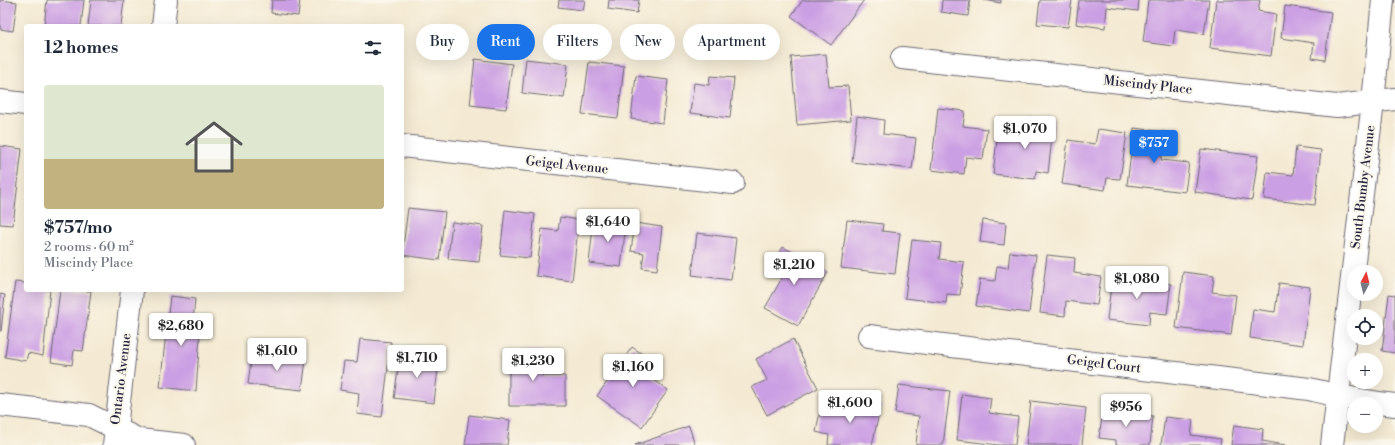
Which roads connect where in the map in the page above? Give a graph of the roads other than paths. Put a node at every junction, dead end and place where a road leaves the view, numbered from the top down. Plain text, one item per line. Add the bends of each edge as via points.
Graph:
1 (166, 0) edge
2 (1383, 0) edge
3 (163, 24) edge
4 (902, 58) dead end
5 (1395, 99) edge
6 (0, 100) edge
7 (1373, 102) junction
8 (24, 104) edge
9 (404, 146) edge
10 (733, 183) dead end
11 (132, 292) edge
12 (869, 336) dead end
13 (1338, 396) junction
14 (0, 404) edge
15 (1395, 405) edge
16 (115, 436) edge
17 (184, 445) edge
18 (1332, 445) edge

1 - 3 street
2 - 7 street, South Bumby Avenue
4 - 7 street, Miscindy Place via 1337,106
5 - 7 street, Miscindy Place
6 - 8 street
7 - 13 street, South Bumby Avenue
9 - 10 street, Geigel Avenue
11 - 16 street, Ontario Avenue
12 - 13 street, Geigel Court via 1308,389
13 - 15 street
13 - 18 street, South Bumby Avenue
14 - 16 street via 89,415
16 - 17 street

